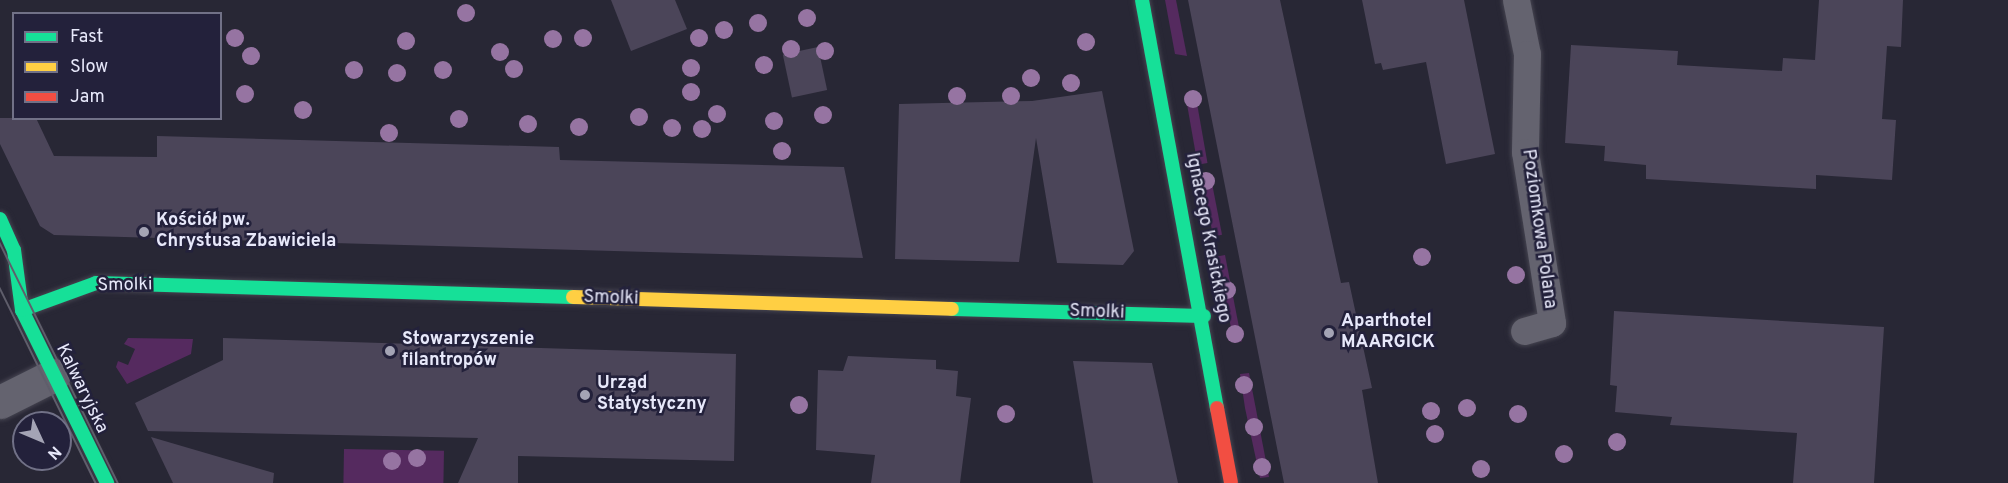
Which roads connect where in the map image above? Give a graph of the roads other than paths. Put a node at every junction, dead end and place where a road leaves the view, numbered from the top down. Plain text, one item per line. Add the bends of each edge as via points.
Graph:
1 (1142, 0) edge
2 (1516, 0) edge
3 (0, 219) edge
4 (5, 298) dead end
5 (22, 310) junction
6 (1204, 316) junction
7 (1524, 331) dead end
8 (54, 375) junction
9 (0, 402) edge
10 (107, 483) edge
11 (1232, 483) edge

1 - 6 street, Ignacego Krasickiego
2 - 7 lane, Poziomkowa Polana via 1527,54 1525,152 1552,322
3 - 5 street, Kalwaryjska via 14,250
4 - 5 street, Kalwaryjska
5 - 6 street, Smolki via 96,284
5 - 8 street, Kalwaryjska
6 - 11 street, Ignacego Krasickiego
8 - 9 street
8 - 10 street, Kalwaryjska

